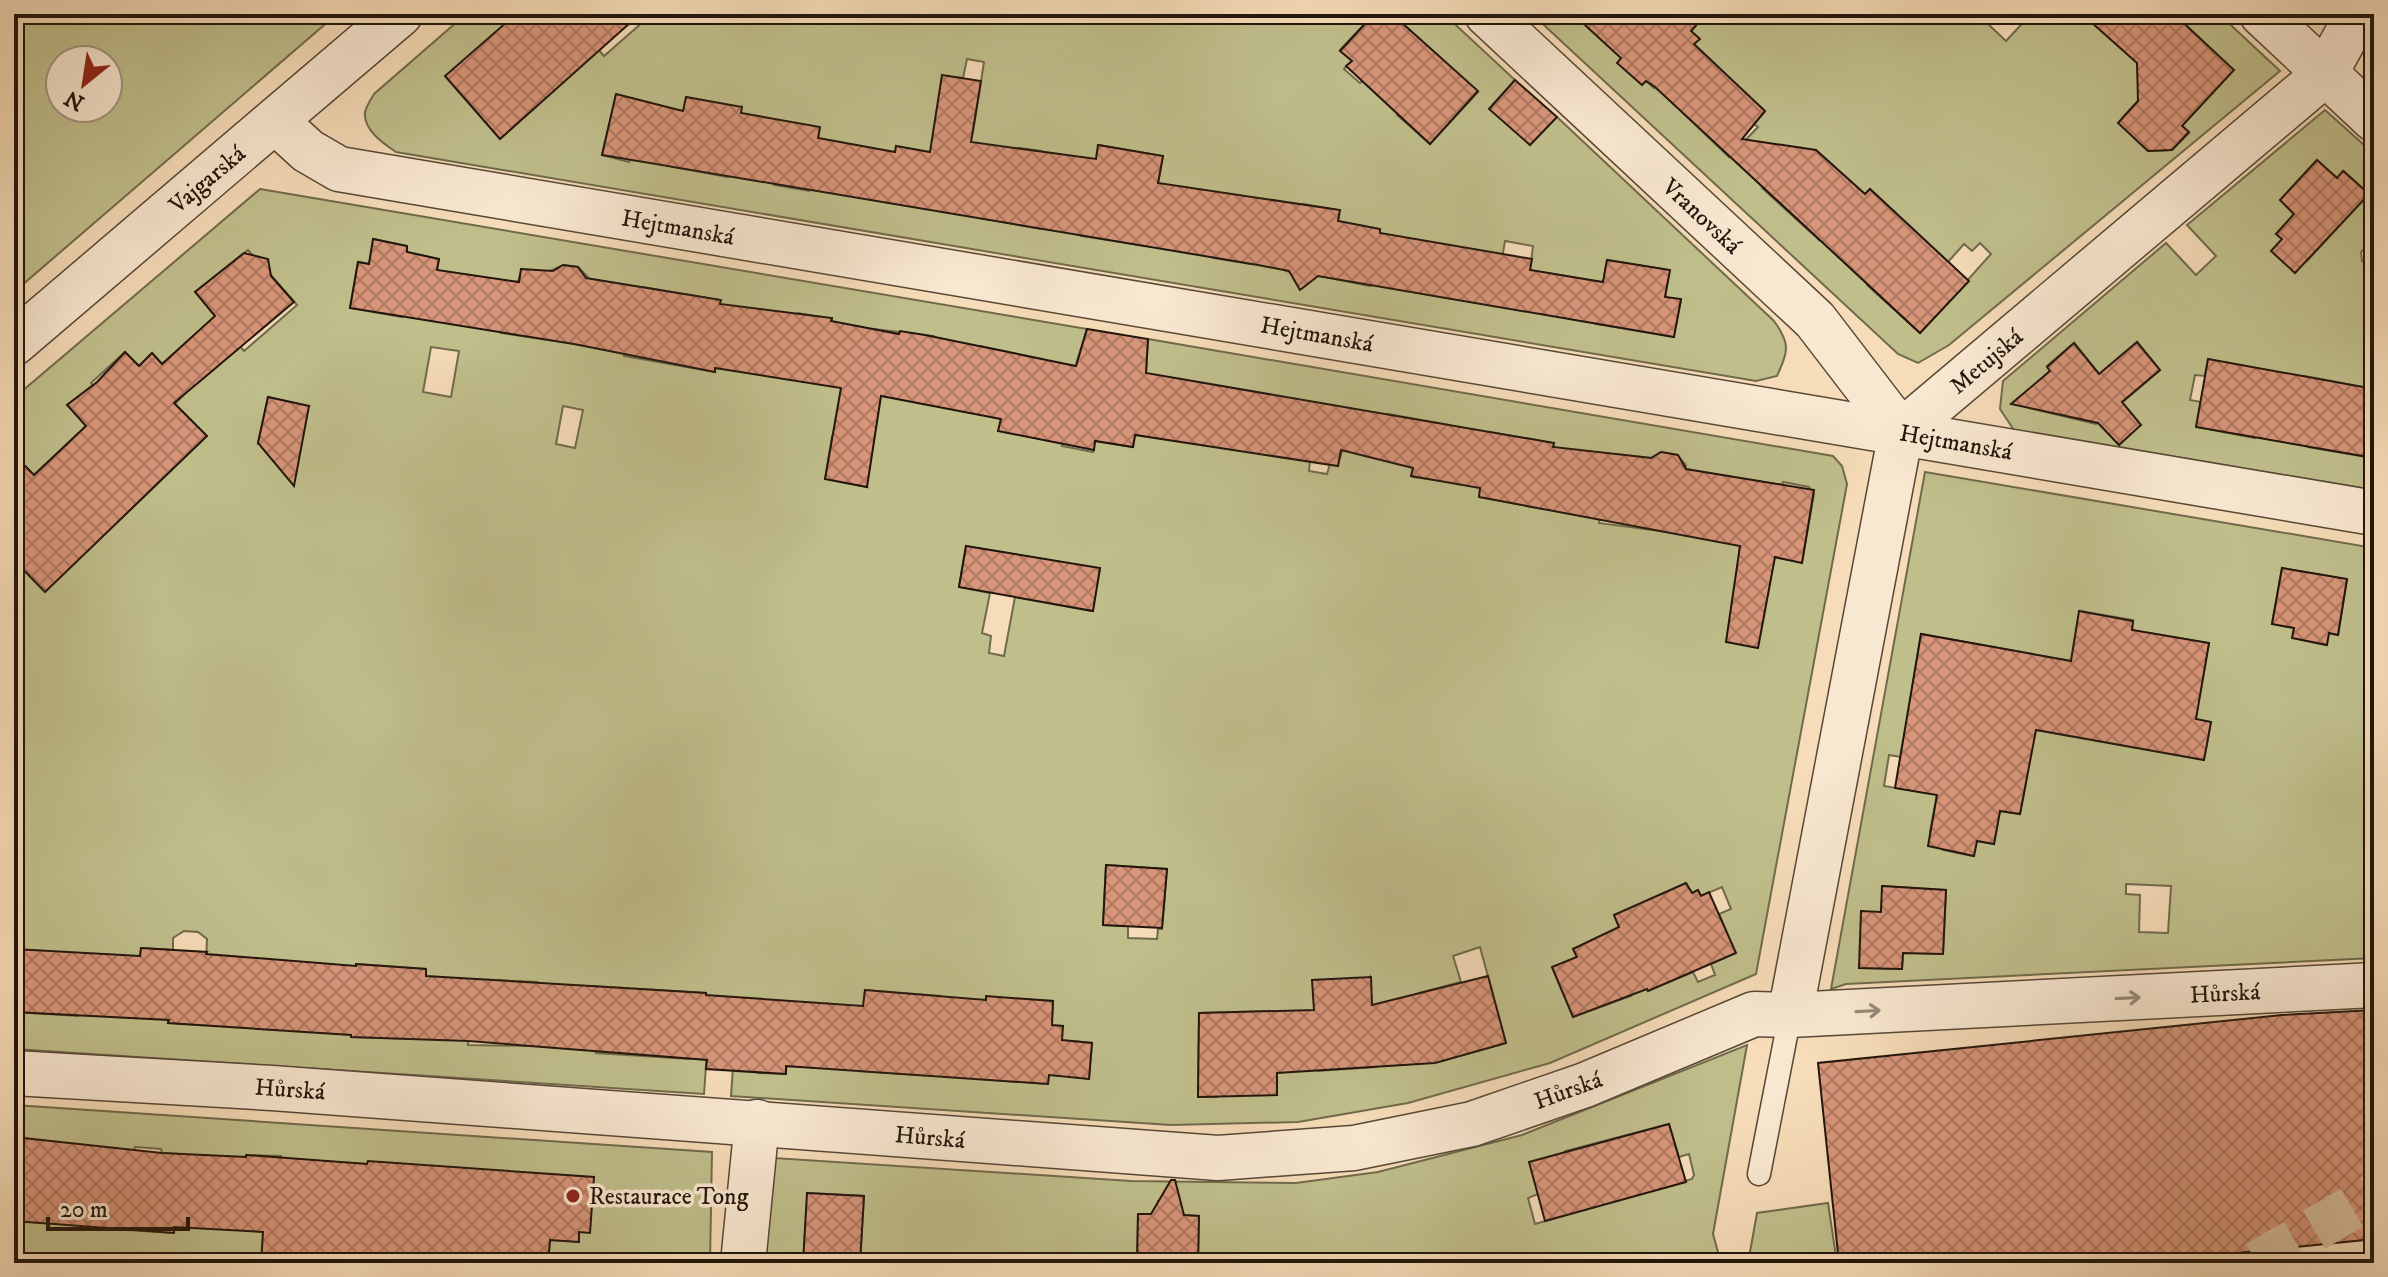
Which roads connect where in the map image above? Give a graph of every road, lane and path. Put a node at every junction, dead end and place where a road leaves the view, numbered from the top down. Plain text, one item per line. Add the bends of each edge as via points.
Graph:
1 (400, 14) edge
2 (1487, 14) edge
3 (2262, 14) edge
4 (2358, 14) edge
5 (2325, 74) junction
6 (2374, 119) edge
7 (275, 121) junction
8 (14, 343) edge
9 (1901, 432) junction
10 (2374, 513) edge
11 (2374, 985) edge
12 (1790, 1015) junction
13 (14, 1073) edge
14 (757, 1122) junction
15 (1759, 1174) dead end
16 (743, 1263) edge

1 - 7 street, Vajgarská
2 - 9 street, Vranovská via 1815,320
3 - 5 street
4 - 5 street, Metujská
5 - 6 street
5 - 9 street, Metujská
7 - 8 street, Vajgarská
7 - 9 street, Hejtmanská via 308,151 339,169
9 - 10 street, Hejtmanská
9 - 12 street
12 -> 11 street, Hůrská
12 - 14 street, Hůrská via 1754,1014 1585,1085 1472,1124 1354,1148 1218,1158
12 - 15 lane
13 - 14 street, Hůrská
14 - 16 street

